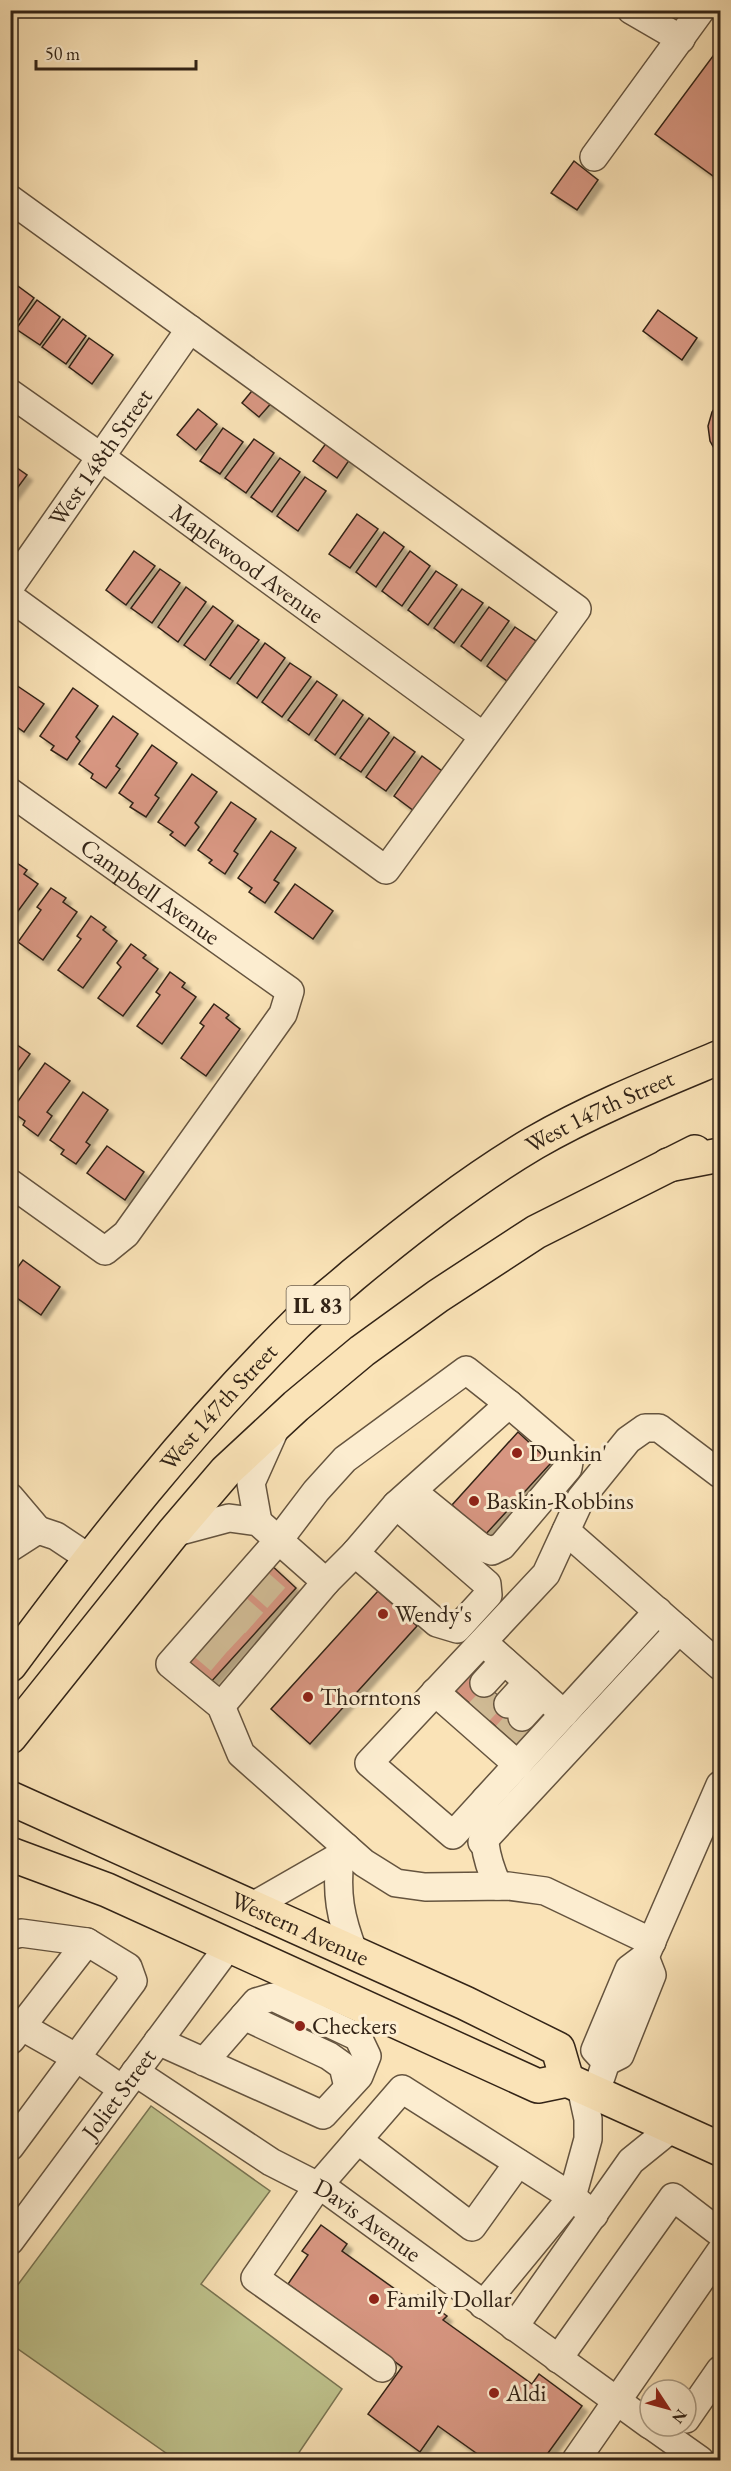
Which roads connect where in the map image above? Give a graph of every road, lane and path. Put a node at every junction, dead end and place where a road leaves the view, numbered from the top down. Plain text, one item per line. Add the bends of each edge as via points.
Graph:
1 (631, 10) edge
2 (701, 10) edge
3 (681, 39) junction
4 (594, 157) dead end
5 (10, 199) edge
6 (190, 329) junction
7 (10, 393) edge
8 (102, 456) junction
9 (10, 587) edge
10 (10, 597) edge
11 (483, 736) junction
12 (10, 792) edge
13 (720, 1057) edge
14 (720, 1141) edge
15 (720, 1155) edge
16 (668, 1165) junction
17 (10, 1184) edge
18 (509, 1404) junction
19 (277, 1424) junction
20 (720, 1474) edge
21 (10, 1497) edge
22 (404, 1498) junction
23 (258, 1522) junction
24 (38, 1530) junction
25 (566, 1531) junction
26 (172, 1533) junction
27 (278, 1541) junction
28 (10, 1548) edge
29 (355, 1553) junction
30 (89, 1558) junction
31 (326, 1582) junction
32 (658, 1611) junction
33 (679, 1630) junction
34 (10, 1665) edge
35 (720, 1666) edge
36 (510, 1667) junction
37 (221, 1706) junction
38 (479, 1709) junction
39 (564, 1714) junction
40 (10, 1737) edge
41 (518, 1765) junction
42 (720, 1785) edge
43 (10, 1798) edge
44 (485, 1800) junction
45 (482, 1842) junction
46 (343, 1852) junction
47 (10, 1854) edge
48 (10, 1876) edge
49 (498, 1886) junction
50 (107, 1890) junction
51 (251, 1907) junction
52 (10, 1936) edge
53 (87, 1942) junction
54 (228, 1947) junction
55 (649, 1949) junction
56 (354, 1953) junction
57 (14, 2029) edge
58 (158, 2041) junction
59 (77, 2058) junction
60 (204, 2062) junction
61 (128, 2080) junction
62 (581, 2087) junction
63 (673, 2127) junction
64 (358, 2140) junction
65 (10, 2147) edge
66 (720, 2149) edge
67 (518, 2163) junction
68 (318, 2186) junction
69 (572, 2197) junction
70 (594, 2215) junction
71 (720, 2233) edge
72 (10, 2241) edge
73 (720, 2252) edge
74 (483, 2305) junction
75 (514, 2327) junction
76 (558, 2359) junction
77 (382, 2368) dead end
78 (720, 2370) edge
79 (698, 2394) edge
80 (616, 2400) junction
81 (638, 2411) edge
82 (679, 2438) edge
83 (576, 2460) edge
84 (700, 2460) edge

1 - 3 street
2 - 3 street
3 - 4 street
5 - 6 street
6 - 8 street, West 148th Street
6 - 11 street via 577,609
7 - 8 street, Maplewood Avenue
8 - 9 street, West 148th Street
8 - 11 street, Maplewood Avenue
10 - 11 street via 386,870
12 - 17 street, Campbell Avenue via 290,991 283,1014 126,1234 105,1251
13 - 30 main road, West 147th Street / IL 83 via 629,1095 535,1143 400,1236 297,1323 242,1379
14 - 16 main road, West 147th Street / IL 83
15 - 16 main road
16 - 19 main road, West 147th Street / IL 83 via 536,1232 456,1284 362,1352
18 - 22 street
18 - 22 street via 564,1451 569,1462 502,1546 492,1551 481,1547
18 - 27 street via 466,1370 345,1459
19 - 23 street via 251,1483
19 - 26 main road, West 147th Street / IL 83 via 226,1471
20 - 25 street via 659,1428 645,1428 628,1440 581,1498
21 - 24 street
22 - 29 street
22 - 29 street via 487,1584 488,1595 457,1629 448,1628 437,1623
23 - 26 street via 229,1518
23 - 27 street
24 - 28 street
24 - 30 street via 56,1536
25 - 32 street
25 - 36 street
26 - 40 main road, West 147th Street / IL 83
27 - 31 street
27 - 37 street via 253,1577 170,1664
29 - 31 street
30 - 34 main road, West 147th Street / IL 83
31 - 37 street via 289,1610 251,1654
32 - 33 street
32 - 39 street
33 - 35 street
33 - 45 street
36 - 38 street
36 - 38 street
36 - 38 street
36 - 39 street
37 - 46 street via 241,1754
38 - 41 street
38 - 44 street via 369,1763 453,1835
39 - 41 street
41 - 44 street
42 - 55 street
43 - 51 main road, Western Avenue
44 - 45 street
45 - 49 street
46 - 49 street via 396,1883 425,1887
46 - 51 street
46 - 56 street via 337,1888 341,1919
47 - 50 main road, Western Avenue
48 - 50 main road via 39,1877
49 - 55 street via 545,1891
50 - 54 main road, Western Avenue
51 - 56 main road, Western Avenue
52 - 53 street via 21,1933
53 - 57 street
53 - 59 street via 128,1967 133,1981
54 - 58 street, Joliet Street
54 - 62 main road, Western Avenue via 538,2086
55 - 62 street via 652,1975 620,2055 606,2062
56 - 62 main road, Western Avenue via 558,2049
57 - 59 street, Davis Avenue
58 - 60 street
58 - 61 street, Joliet Street
59 - 61 street, Davis Avenue
59 - 65 street
60 - 60 street via 244,2016 329,2056 343,2066 348,2087 323,2115
61 - 68 street, Davis Avenue
61 - 72 street, Joliet Street
62 - 63 main road
62 - 69 street via 588,2139
63 - 66 main road
63 - 70 street via 631,2161
64 - 67 street via 402,2089
64 - 67 street via 472,2227
64 - 68 street
67 - 69 street
68 - 74 street, Davis Avenue
68 - 77 street via 255,2278
69 - 70 street
69 - 74 street
70 - 75 street
71 - 76 street via 673,2197
73 - 80 street
74 - 75 street, Davis Avenue
75 - 76 street, Davis Avenue
76 - 80 street, Davis Avenue
78 - 79 street
80 - 81 street, Davis Avenue
80 - 83 street
82 - 84 street, Davis Avenue

